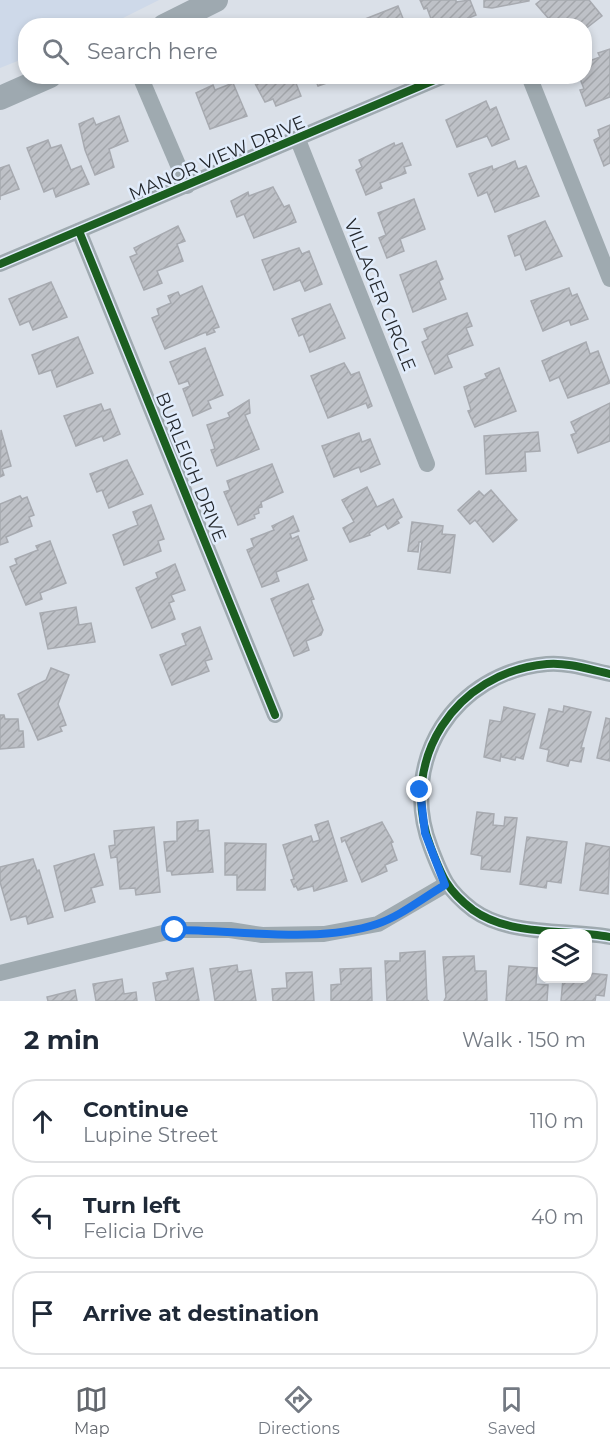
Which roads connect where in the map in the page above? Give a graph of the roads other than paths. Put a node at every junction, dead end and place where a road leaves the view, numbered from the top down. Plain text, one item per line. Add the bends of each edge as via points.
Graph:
1 (216, 0) edge
2 (180, 18) edge
3 (32, 84) edge
4 (143, 84) edge
5 (426, 84) edge
6 (532, 84) edge
7 (0, 98) edge
8 (298, 140) junction
9 (187, 186) junction
10 (79, 231) junction
11 (0, 264) edge
12 (610, 279) edge
13 (427, 464) dead end
14 (610, 674) edge
15 (275, 715) dead end
16 (445, 885) junction
17 (610, 937) edge
18 (0, 973) edge

1 - 2 main road
3 - 7 main road
4 - 9 street
5 - 8 street, MANOR VIEW DRIVE
6 - 12 street
8 - 9 street, MANOR VIEW DRIVE
8 - 13 street, VILLAGER CIRCLE
9 - 10 street, MANOR VIEW DRIVE
10 - 11 street, MANOR VIEW DRIVE
10 - 15 street, BURLEIGH DRIVE
14 - 16 street via 548,664 500,676 461,700 430,744 420,790 425,833
16 - 17 street via 475,911 509,925
16 - 18 street via 378,924 324,934 175,930

